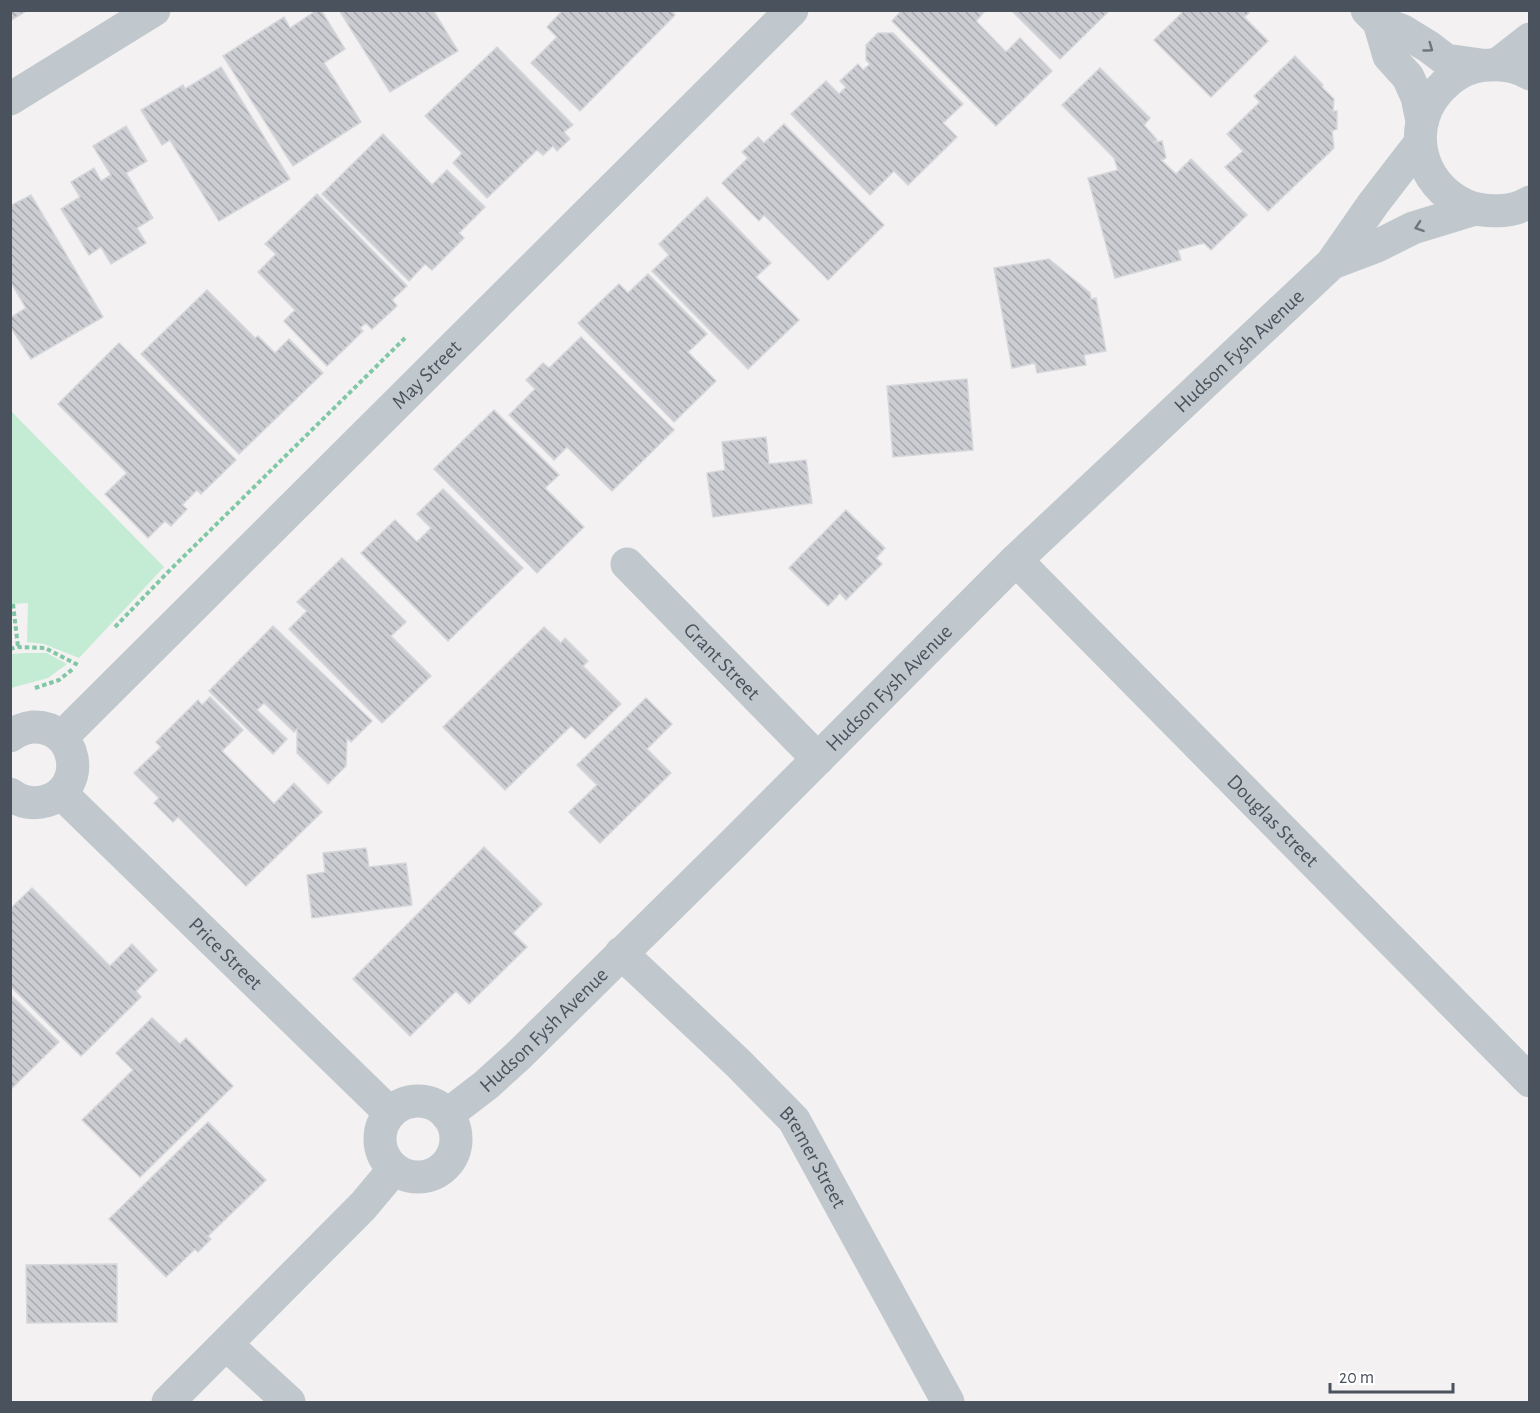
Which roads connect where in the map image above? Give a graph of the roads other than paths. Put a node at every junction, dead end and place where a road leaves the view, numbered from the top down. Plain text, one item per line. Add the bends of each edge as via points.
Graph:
1 (154, 10) edge
2 (792, 10) edge
3 (1373, 16) edge
4 (1530, 39) edge
5 (1489, 65) junction
6 (1530, 74) edge
7 (10, 99) edge
8 (1421, 132) junction
9 (1530, 202) edge
10 (1475, 209) junction
11 (1332, 263) junction
12 (1016, 560) junction
13 (627, 564) dead end
14 (10, 735) edge
15 (62, 737) junction
16 (818, 759) junction
17 (61, 793) junction
18 (10, 794) edge
19 (621, 953) junction
20 (1530, 1081) edge
21 (390, 1113) junction
22 (447, 1115) junction
23 (394, 1169) junction
24 (227, 1344) junction
25 (168, 1402) edge
26 (289, 1402) edge
27 (948, 1402) edge

1 - 7 street
2 - 15 street, May Street
3 -> 5 street via 1446,60
3 - 8 street via 1389,56 1408,77 1417,97
4 - 5 street
5 - 6 street via 1512,66
5 - 8 street via 1464,70 1437,91 1428,105
8 - 10 street via 1423,158 1437,185
8 - 11 street
9 - 10 street via 1510,210
10 -> 11 street via 1413,228
11 - 12 street, Hudson Fysh Avenue
12 - 16 street, Hudson Fysh Avenue
12 - 20 street, Douglas Street
13 - 16 street, Grant Street
14 - 15 street via 38,727 51,729
15 - 17 street via 73,759 73,771
16 - 19 street, Hudson Fysh Avenue
17 - 18 street via 39,803
17 - 21 street, Price Street
19 - 22 street, Hudson Fysh Avenue via 486,1085
19 - 27 street, Bremer Street via 794,1120
21 - 22 street via 413,1102 426,1102
21 - 23 street via 380,1131 380,1142
22 - 23 street via 456,1136 445,1166 426,1177 414,1178
23 - 24 street via 363,1206
24 - 25 street
24 - 26 street

